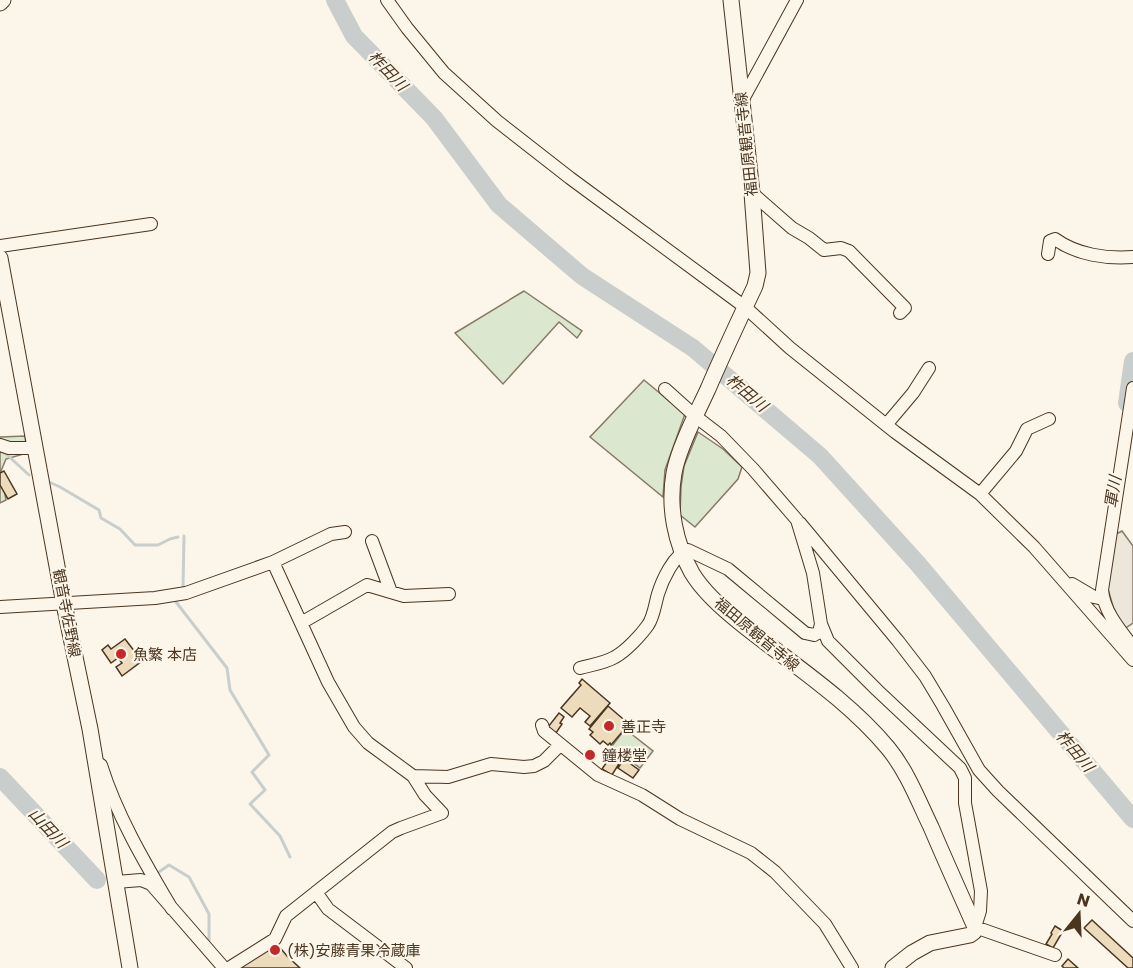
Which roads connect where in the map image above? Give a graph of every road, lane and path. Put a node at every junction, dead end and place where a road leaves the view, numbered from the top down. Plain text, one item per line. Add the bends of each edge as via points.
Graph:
1 (3, 0) edge
2 (387, 0) edge
3 (731, 0) edge
4 (797, 0) edge
5 (0, 3) edge
6 (742, 101) junction
7 (752, 193) junction
8 (151, 224) dead end
9 (0, 246) edge
10 (1048, 254) dead end
11 (1133, 257) edge
12 (0, 258) edge
13 (745, 307) junction
14 (900, 313) dead end
15 (929, 368) dead end
16 (1133, 388) edge
17 (665, 389) dead end
18 (695, 416) junction
19 (1049, 419) dead end
20 (886, 425) junction
21 (0, 445) edge
22 (35, 448) junction
23 (980, 494) junction
24 (797, 520) junction
25 (345, 532) dead end
26 (372, 541) dead end
27 (682, 552) junction
28 (273, 562) junction
29 (1063, 578) junction
30 (391, 592) junction
31 (449, 594) dead end
32 (1103, 599) junction
33 (64, 604) junction
34 (0, 607) edge
35 (301, 623) junction
36 (821, 624) junction
37 (1133, 647) edge
38 (1133, 660) edge
39 (580, 668) dead end
40 (542, 725) dead end
41 (90, 729) junction
42 (560, 745) junction
43 (979, 770) junction
44 (413, 776) junction
45 (965, 778) junction
46 (116, 882) junction
47 (316, 892) junction
48 (172, 909) junction
49 (1133, 921) edge
50 (975, 927) junction
51 (1055, 955) dead end
52 (130, 968) edge
53 (224, 968) edge
54 (229, 968) edge
55 (406, 968) edge
56 (852, 968) edge
57 (893, 968) edge

1 - 5 main road
2 - 13 street via 444,73 496,121
3 - 6 main road, 福田原観音寺線
4 - 6 street
6 - 7 main road, 福田原観音寺線
7 - 13 main road, 福田原観音寺線 via 758,273
7 - 14 street via 824,250 849,251 905,308
8 - 9 street
10 - 11 street via 1050,241 1055,239 1085,253
12 - 22 main road, 観音寺佐野線
13 - 18 main road, 福田原観音寺線
13 - 20 street
15 - 20 street
16 - 32 street
17 - 18 street
18 - 24 street via 721,436
18 - 27 main road, 福田原観音寺線 via 674,471 672,519
19 - 23 street via 1027,429 1016,451
20 - 23 street
21 - 22 street
22 - 33 main road, 観音寺佐野線
23 - 29 street
24 - 36 street via 813,573
24 - 43 street via 925,676
25 - 28 street via 331,534
26 - 30 street
27 - 36 street via 688,550 728,569 805,633 814,635
27 - 39 street via 662,582 648,624 627,648 614,658
27 - 50 main road, 福田原観音寺線 via 693,575 712,597 847,706 889,749 913,788
28 - 33 street via 186,593
28 - 35 street
29 - 32 street
29 - 38 street
30 - 31 street via 404,596
30 - 35 street via 367,585
32 - 37 street via 1114,623
33 - 34 street
33 - 41 main road, 観音寺佐野線
35 - 44 street via 354,727 368,743
36 - 45 street via 828,641 960,768
40 - 42 street
41 - 46 main road, 観音寺佐野線
41 - 48 street via 114,800
42 - 44 street via 534,766 491,764 448,777
42 - 56 street via 598,775 751,853 825,924
43 - 45 street
43 - 49 street
44 - 47 street via 442,813 392,832
45 - 50 street via 965,803 981,891
46 - 48 street via 141,880 151,884
46 - 52 main road, 観音寺佐野線
47 - 54 street via 286,916 275,939
47 - 55 street via 328,909
48 - 53 street
50 - 51 street
50 - 57 main road via 970,934 930,943

